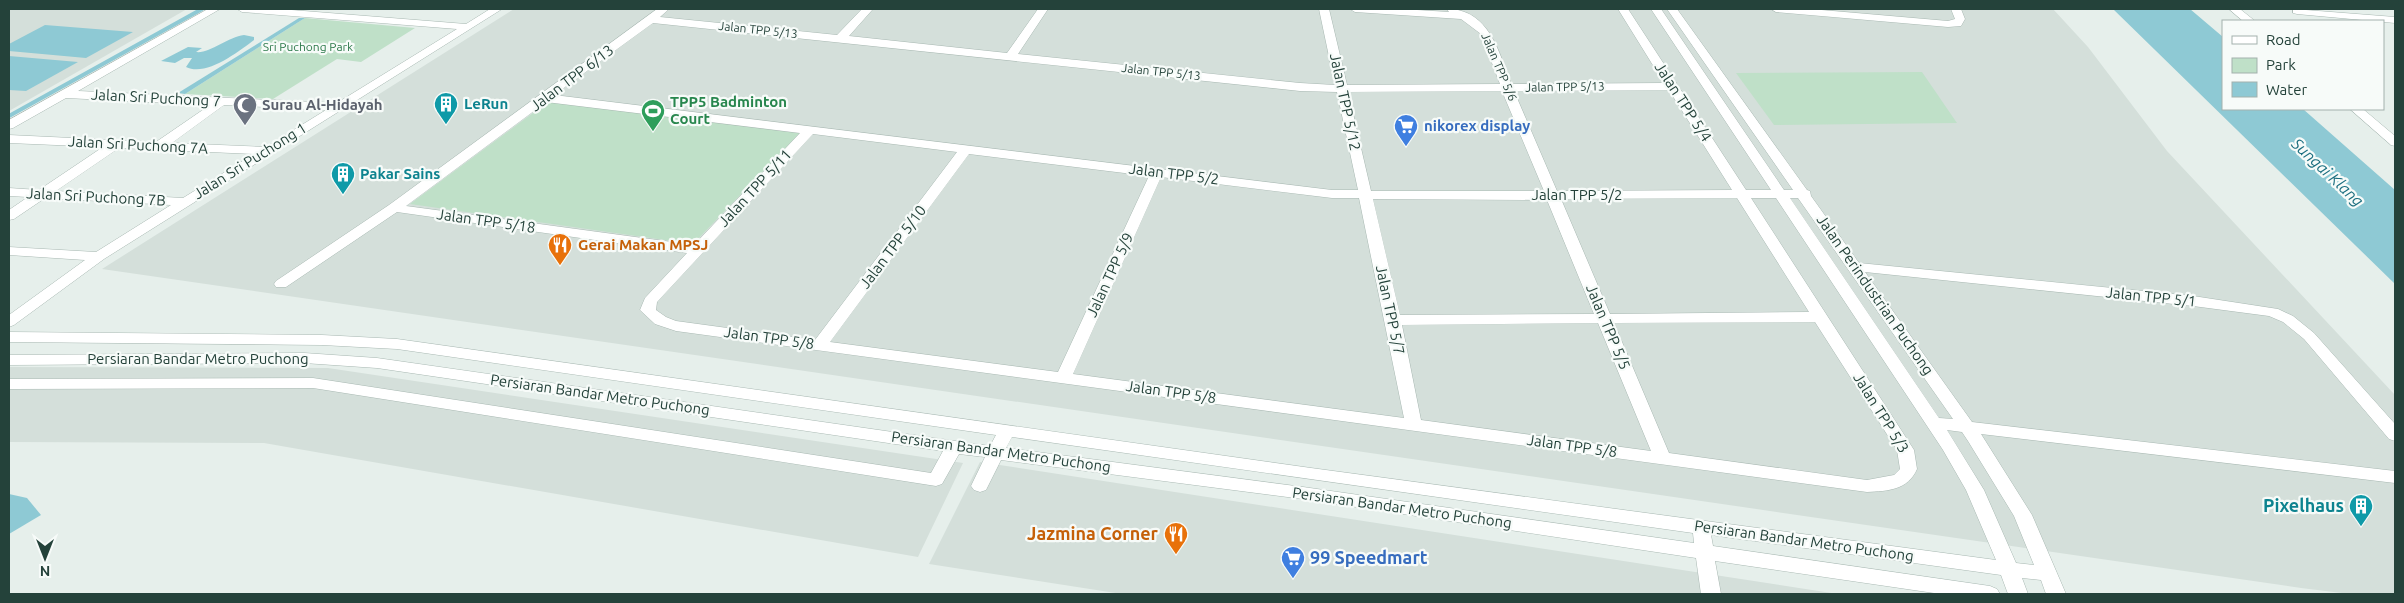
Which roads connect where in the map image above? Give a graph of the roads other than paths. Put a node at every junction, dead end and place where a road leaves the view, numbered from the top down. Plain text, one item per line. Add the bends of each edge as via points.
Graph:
1 (215, 9) edge
2 (242, 9) edge
3 (346, 9) edge
4 (498, 9) edge
5 (664, 9) edge
6 (868, 9) edge
7 (1043, 9) edge
8 (1324, 9) edge
9 (1355, 9) edge
10 (1452, 9) edge
11 (1623, 9) edge
12 (1656, 9) edge
13 (1672, 9) edge
14 (1776, 9) edge
15 (1956, 9) edge
16 (2234, 9) edge
17 (2297, 11) dead end
18 (334, 16) junction
19 (1464, 16) junction
20 (650, 19) junction
21 (2249, 20) edge
22 (2395, 20) edge
23 (468, 27) junction
24 (840, 38) junction
25 (1011, 56) junction
26 (1673, 86) junction
27 (1507, 88) junction
28 (1342, 89) junction
29 (64, 94) junction
30 (546, 98) junction
31 (221, 102) junction
32 (337, 107) junction
33 (2357, 110) edge
34 (9, 125) edge
35 (810, 130) junction
36 (9, 139) edge
37 (2395, 142) edge
38 (116, 144) junction
39 (158, 146) junction
40 (966, 149) junction
41 (267, 151) junction
42 (1157, 172) junction
43 (9, 192) edge
44 (41, 194) junction
45 (1743, 194) junction
46 (1782, 194) junction
47 (1805, 194) junction
48 (1365, 195) junction
49 (1553, 195) junction
50 (184, 202) junction
51 (394, 208) junction
52 (9, 216) edge
53 (696, 250) junction
54 (9, 251) edge
55 (99, 256) junction
56 (1856, 267) junction
57 (282, 284) dead end
58 (661, 290) joint
59 (1820, 317) junction
60 (1393, 320) junction
61 (1606, 320) junction
62 (9, 322) edge
63 (9, 337) edge
64 (819, 345) junction
65 (9, 360) edge
66 (1063, 378) junction
67 (9, 384) edge
68 (1935, 423) junction
69 (1414, 426) junction
70 (1967, 427) junction
71 (1006, 430) junction
72 (2395, 435) edge
73 (954, 447) junction
74 (996, 453) junction
75 (1664, 459) junction
76 (1722, 466) joint
77 (2395, 477) edge
78 (980, 486) dead end
79 (1701, 527) junction
80 (1705, 552) junction
81 (2000, 567) junction
82 (2047, 574) junction
83 (1711, 594) edge
84 (1990, 594) edge
85 (2018, 594) edge
86 (2056, 594) edge

1 - 29 street
2 - 18 street
3 - 18 street
4 - 23 street, Jalan Sri Puchong 1
5 - 20 street, Jalan TPP 6/13
6 - 24 street
7 - 25 street
8 - 28 street, Jalan TPP 5/12
9 - 19 street
10 - 19 street, Jalan TPP 5/6
11 - 26 street, Jalan TPP 5/4
12 - 46 street, Jalan Perindustrian Puchong
13 - 47 street, Jalan Perindustrian Puchong
14 - 15 street via 1957,24 1960,19
16 - 21 street
17 - 22 street
18 - 23 street
19 - 27 street, Jalan TPP 5/6 via 1486,33
20 - 24 street, Jalan TPP 5/13
20 - 30 street, Jalan TPP 6/13
23 - 32 street, Jalan Sri Puchong 1
24 - 25 street, Jalan TPP 5/13
25 - 28 street, Jalan TPP 5/13 via 1286,86
26 - 27 street, Jalan TPP 5/13
26 - 45 street, Jalan TPP 5/4
27 - 28 street, Jalan TPP 5/13
27 - 49 street, Jalan TPP 5/6
28 - 48 street, Jalan TPP 5/12
29 - 31 street, Jalan Sri Puchong 7
29 - 34 street
30 - 35 street, Jalan TPP 5/2
30 - 51 street, Jalan TPP 6/13
31 - 32 street, Jalan Sri Puchong 7
31 - 39 street
32 - 41 street, Jalan Sri Puchong 1
33 - 37 street
35 - 40 street, Jalan TPP 5/2
35 - 53 street, Jalan TPP 5/11
36 - 38 street, Jalan Sri Puchong 7A
38 - 39 street, Jalan Sri Puchong 7A
38 - 44 street
39 - 41 street, Jalan Sri Puchong 7A
40 - 42 street, Jalan TPP 5/2
40 - 64 street, Jalan TPP 5/10
41 - 50 street, Jalan Sri Puchong 1
42 - 48 street, Jalan TPP 5/2
42 - 66 street, Jalan TPP 5/9
43 - 44 street, Jalan Sri Puchong 7B
44 - 50 street, Jalan Sri Puchong 7B
44 - 52 street
45 - 46 street, Jalan TPP 5/2
45 - 49 street, Jalan TPP 5/2
45 - 59 street, Jalan TPP 5/3
46 - 47 street, Jalan TPP 5/2
46 - 68 street, Jalan Perindustrian Puchong
47 - 56 street, Jalan Perindustrian Puchong
48 - 49 street, Jalan TPP 5/2
48 - 60 street, Jalan TPP 5/7
49 - 61 street, Jalan TPP 5/5
50 - 55 street, Jalan Sri Puchong 1
51 - 53 street, Jalan TPP 5/18
51 - 57 street, Jalan TPP 6/13
53 - 58 street, Jalan TPP 5/11
54 - 55 street
55 - 62 street, Jalan Sri Puchong 1
56 - 70 street, Jalan Perindustrian Puchong
56 - 72 street, Jalan TPP 5/1 via 2273,312 2309,336
58 - 64 street, Jalan TPP 5/8 via 650,302 648,310 652,317 662,322
59 - 61 street
59 - 76 street, Jalan TPP 5/3 via 1905,450 1909,469 1904,478 1896,483 1867,486
60 - 61 street
60 - 69 street, Jalan TPP 5/7
61 - 75 street, Jalan TPP 5/5
63 - 71 street, Persiaran Bandar Metro Puchong via 360,341
64 - 66 street, Jalan TPP 5/8
65 - 73 street, Persiaran Bandar Metro Puchong via 341,359
66 - 69 street, Jalan TPP 5/8
67 - 73 street via 313,384 936,480
68 - 70 street
68 - 81 street, Jalan Perindustrian Puchong via 1975,490 1996,535
69 - 75 street, Jalan TPP 5/8
70 - 77 street
70 - 82 street, Jalan Perindustrian Puchong via 2024,515
71 - 74 street
71 - 79 street, Persiaran Bandar Metro Puchong
73 - 74 street, Persiaran Bandar Metro Puchong
74 - 78 street
74 - 80 street, Persiaran Bandar Metro Puchong via 1303,493
75 - 76 street, Jalan TPP 5/8
79 - 80 street
79 - 81 street, Persiaran Bandar Metro Puchong
80 - 83 street
80 - 84 street, Persiaran Bandar Metro Puchong
81 - 82 street, Persiaran Bandar Metro Puchong
81 - 85 street, Jalan Perindustrian Puchong
82 - 86 street, Jalan Perindustrian Puchong

